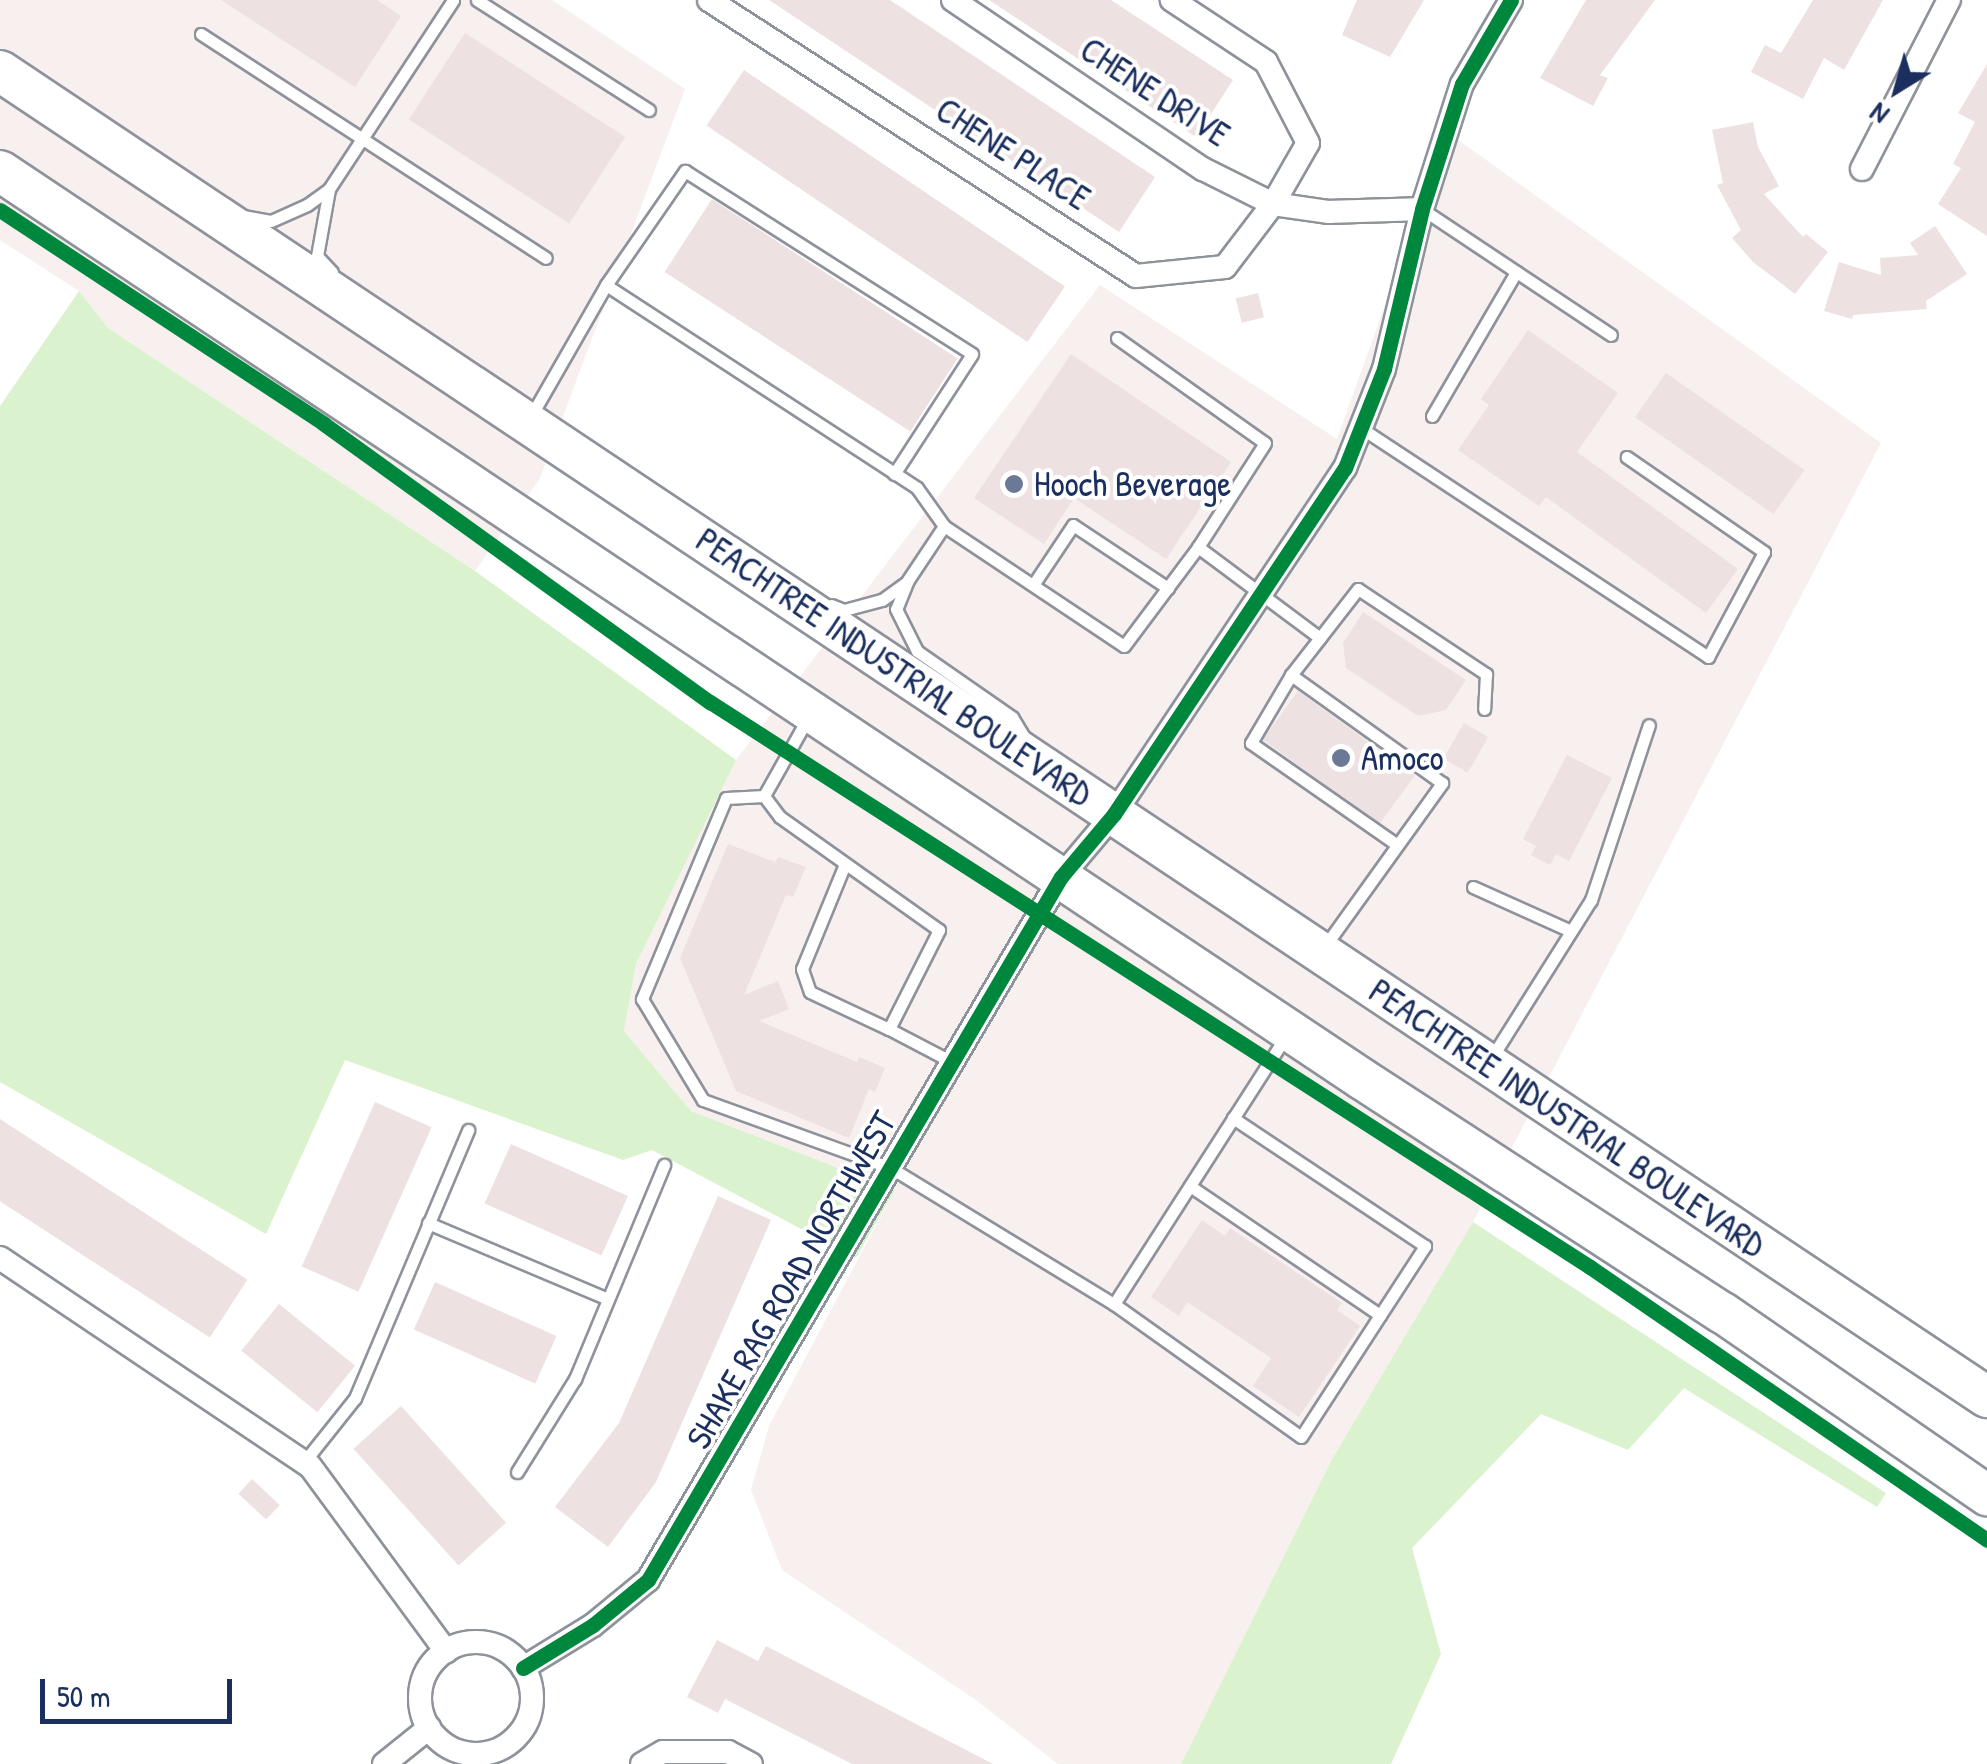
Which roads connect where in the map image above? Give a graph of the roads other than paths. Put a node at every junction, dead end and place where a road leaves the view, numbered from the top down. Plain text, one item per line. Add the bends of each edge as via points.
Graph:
1 (453, 0) edge
2 (477, 0) edge
3 (709, 0) edge
4 (953, 0) edge
5 (1172, 0) edge
6 (1511, 0) edge
7 (1949, 0) edge
8 (202, 34) dead end
9 (0, 71) edge
10 (648, 110) dead end
11 (363, 138) junction
12 (1862, 169) dead end
13 (0, 170) edge
14 (330, 189) junction
15 (187, 198) junction
16 (1273, 204) junction
17 (1422, 210) junction
18 (546, 258) dead end
19 (1516, 272) junction
20 (606, 285) junction
21 (356, 291) dead end
22 (1611, 335) dead end
23 (430, 338) dead end
24 (1117, 338) dead end
25 (476, 388) junction
26 (1432, 416) dead end
27 (527, 422) junction
28 (1361, 428) junction
29 (1627, 457) dead end
30 (894, 474) junction
31 (944, 526) junction
32 (1198, 547) junction
33 (908, 580) junction
34 (1032, 584) junction
35 (775, 587) junction
36 (1168, 588) junction
37 (1263, 595) junction
38 (1320, 638) junction
39 (1291, 675) junction
40 (1484, 709) dead end
41 (812, 710) junction
42 (1649, 725) dead end
43 (1041, 765) junction
44 (764, 796) junction
45 (1114, 814) junction
46 (1397, 845) junction
47 (846, 864) junction
48 (1060, 877) junction
49 (1474, 887) dead end
50 (1571, 931) junction
51 (1320, 954) junction
52 (889, 1029) junction
53 (1290, 1030) junction
54 (952, 1062) junction
55 (1487, 1065) junction
56 (1233, 1118) junction
57 (468, 1130) dead end
58 (664, 1165) dead end
59 (890, 1168) junction
60 (1190, 1186) junction
61 (428, 1223) junction
62 (0, 1258) edge
63 (608, 1299) junction
64 (1114, 1304) junction
65 (1380, 1315) junction
66 (1987, 1397) edge
67 (304, 1462) junction
68 (517, 1472) dead end
69 (1987, 1495) edge
70 (446, 1650) junction
71 (523, 1668) junction
72 (428, 1728) junction
73 (514, 1755) edge
74 (384, 1764) edge
75 (642, 1764) edge
76 (751, 1764) edge

1 - 11 lane
2 - 10 lane
3 - 16 street, CHENE PLACE via 1136,276 1225,268
4 - 16 street, CHENE DRIVE via 1204,169
5 - 16 street, CHENE PLACE via 1266,62 1308,142
6 - 17 street, SHAKE RAG ROAD NORTHWEST via 1462,84
7 - 12 street
8 - 11 lane
9 - 15 highway, PEACHTREE INDUSTRIAL BOULEVARD
11 - 14 lane
11 - 18 lane
13 - 41 highway
14 - 15 lane via 270,221
14 - 21 lane via 317,256
15 - 25 highway, PEACHTREE INDUSTRIAL BOULEVARD
16 - 17 street, CHENE DRIVE via 1328,212
17 - 19 lane
17 - 28 street, SHAKE RAG ROAD NORTHWEST via 1384,369
19 - 22 lane
19 - 26 lane
20 - 27 lane
20 - 30 lane
20 - 30 lane via 685,171 972,354
23 - 25 lane
24 - 32 lane via 1265,443
25 - 27 highway, PEACHTREE INDUSTRIAL BOULEVARD
27 - 35 highway, PEACHTREE INDUSTRIAL BOULEVARD
28 - 29 lane via 1708,658 1764,552
28 - 37 street, SHAKE RAG ROAD NORTHWEST via 1345,468
30 - 31 lane via 917,488
31 - 33 lane
31 - 34 lane
32 - 36 lane
32 - 37 lane
33 - 35 lane via 882,600 844,610
33 - 43 lane via 896,609 917,651 1012,717
34 - 36 lane via 1124,646
34 - 36 lane via 1074,525
35 - 43 highway, PEACHTREE INDUSTRIAL BOULEVARD
37 - 38 lane
37 - 45 street, SHAKE RAG ROAD NORTHWEST
38 - 39 lane
38 - 40 lane via 1358,589 1486,674
39 - 46 lane via 1251,742
39 - 46 lane via 1442,783
41 - 44 lane
41 - 48 highway
42 - 50 lane via 1590,900
43 - 45 highway, PEACHTREE INDUSTRIAL BOULEVARD
44 - 47 lane via 780,818
44 - 59 lane via 726,798 642,999 703,1100
45 - 48 street, SHAKE RAG ROAD NORTHWEST
45 - 51 highway, PEACHTREE INDUSTRIAL BOULEVARD
46 - 51 lane
47 - 52 lane via 939,930
47 - 52 lane via 802,969 810,992
48 - 53 highway
48 - 54 street, SHAKE RAG ROAD NORTHWEST
49 - 50 lane
50 - 55 lane
51 - 55 highway, PEACHTREE INDUSTRIAL BOULEVARD
52 - 54 lane
53 - 56 lane
53 - 69 highway
54 - 59 street, SHAKE RAG ROAD NORTHWEST
55 - 66 highway, PEACHTREE INDUSTRIAL BOULEVARD
56 - 60 lane
56 - 65 lane via 1424,1246
57 - 61 lane
58 - 63 lane
59 - 64 lane
59 - 71 street, SHAKE RAG ROAD NORTHWEST via 648,1580 593,1625
60 - 64 lane
60 - 65 lane
61 - 63 lane
61 - 67 lane via 355,1398
62 - 67 street
63 - 68 lane via 575,1378
64 - 65 lane via 1301,1437
67 - 70 street
70 - 71 street via 488,1642
70 - 72 street via 421,1686
71 - 73 street via 531,1710
72 - 73 street via 464,1753
72 - 74 street
75 - 76 street via 663,1752 728,1752

